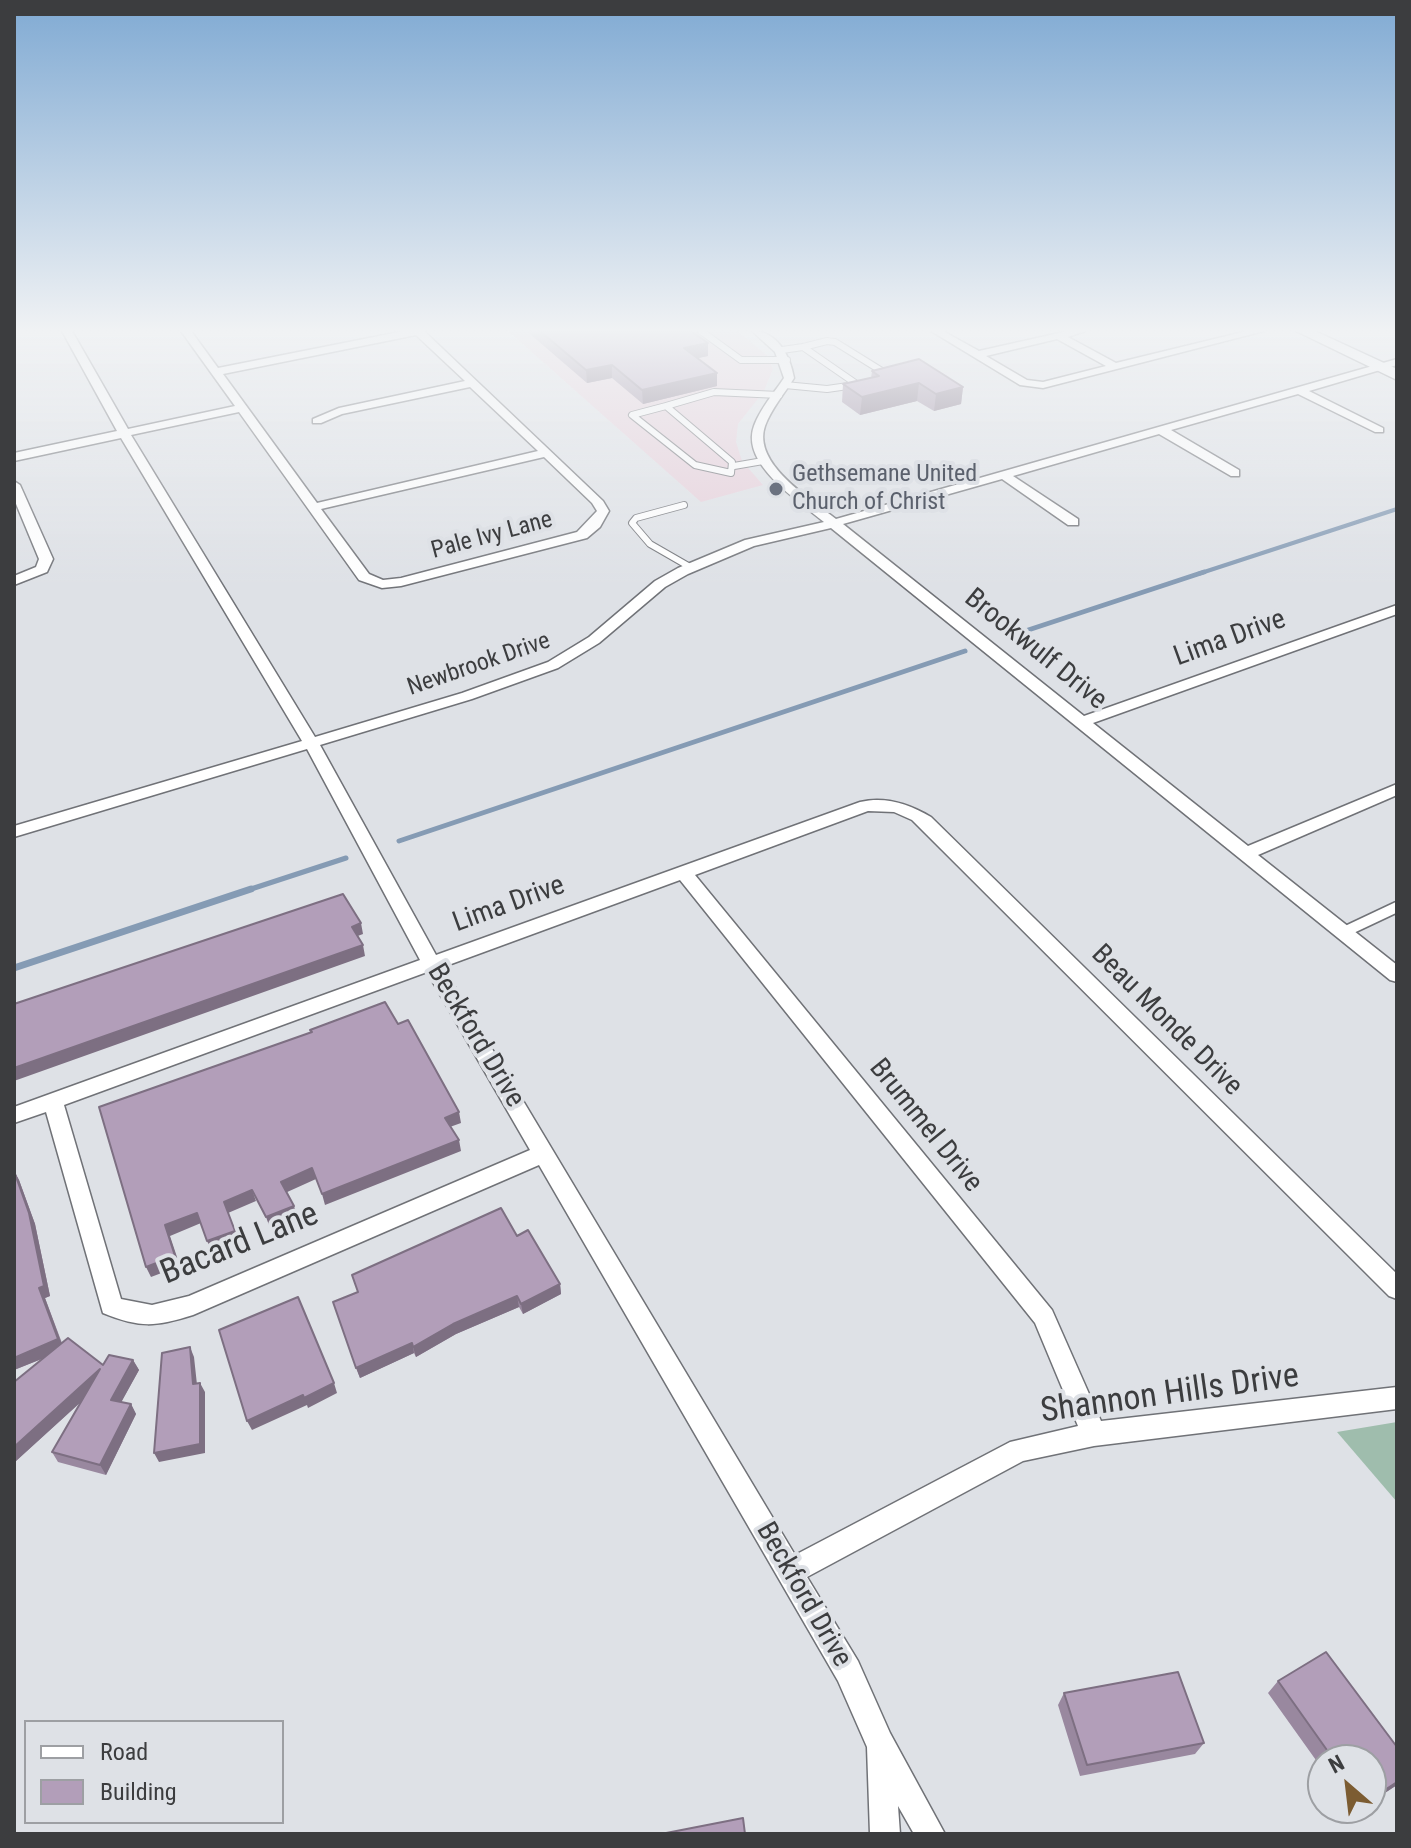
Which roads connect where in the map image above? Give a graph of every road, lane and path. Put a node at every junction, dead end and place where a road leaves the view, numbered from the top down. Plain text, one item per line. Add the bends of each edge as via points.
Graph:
1 (115, 417) edge
2 (198, 417) edge
3 (249, 417) edge
4 (325, 417) edge
5 (509, 417) edge
6 (635, 417) edge
7 (679, 417) edge
8 (762, 417) edge
9 (1202, 417) edge
10 (1353, 417) edge
11 (317, 421) dead end
12 (1160, 429) junction
13 (1379, 430) dead end
14 (124, 433) junction
15 (546, 453) junction
16 (14, 457) edge
17 (763, 461) junction
18 (734, 466) junction
19 (1235, 473) dead end
20 (1003, 474) junction
21 (15, 491) edge
22 (684, 505) dead end
23 (314, 507) junction
24 (1073, 522) dead end
25 (834, 523) junction
26 (690, 567) junction
27 (14, 581) edge
28 (1397, 609) edge
29 (1083, 722) junction
30 (311, 743) junction
31 (1397, 789) edge
32 (889, 803) joint
33 (14, 832) edge
34 (1247, 853) junction
35 (683, 872) junction
36 (1397, 907) edge
37 (1344, 932) junction
38 (431, 963) junction
39 (1397, 975) edge
40 (53, 1101) junction
41 (14, 1115) edge
42 (545, 1153) junction
43 (1397, 1289) edge
44 (1397, 1398) edge
45 (1094, 1434) junction
46 (790, 1572) junction
47 (880, 1743) junction
48 (885, 1834) edge
49 (930, 1834) edge

1 - 14 street, Beckford Drive
2 - 14 street
3 - 23 street
4 - 11 street
5 - 15 street
6 - 18 lane via 695,465 731,473
7 - 18 lane
8 - 17 street via 755,438
9 - 12 street, Newbrook Drive
10 - 13 street
12 - 19 street
12 - 20 street, Newbrook Drive
14 - 16 street
14 - 30 street, Beckford Drive
15 - 23 street
15 - 23 street, Pale Ivy Lane via 603,511 582,535 382,584 364,577
17 - 18 lane
17 - 25 street, Brookwulf Drive
20 - 24 street
20 - 25 street, Newbrook Drive
21 - 27 street via 46,559 42,569
22 - 26 lane via 632,523 656,549
25 - 26 street, Newbrook Drive via 750,543
25 - 29 street, Brookwulf Drive
26 - 30 street, Newbrook Drive via 553,665
28 - 29 street, Lima Drive
29 - 34 street, Brookwulf Drive
30 - 33 street, Newbrook Drive
30 - 38 street, Beckford Drive
31 - 34 street
32 - 35 street, Lima Drive via 866,806
32 - 43 street, Beau Monde Drive via 925,821
34 - 37 street, Brookwulf Drive
35 - 38 street, Lima Drive
35 - 45 street, Brummel Drive via 1044,1317
36 - 37 lane
37 - 39 street, Brookwulf Drive
38 - 40 street, Lima Drive
38 - 42 street, Beckford Drive
40 - 41 street, Lima Drive
40 - 42 street, Bacard Lane via 111,1306 135,1317 193,1305
42 - 46 street, Beckford Drive
44 - 45 street, Shannon Hills Drive
45 - 46 street, Shannon Hills Drive via 1019,1450
46 - 47 street, Beckford Drive via 848,1671
47 - 48 street, Beckford Drive
47 - 49 street, Beckford Drive

